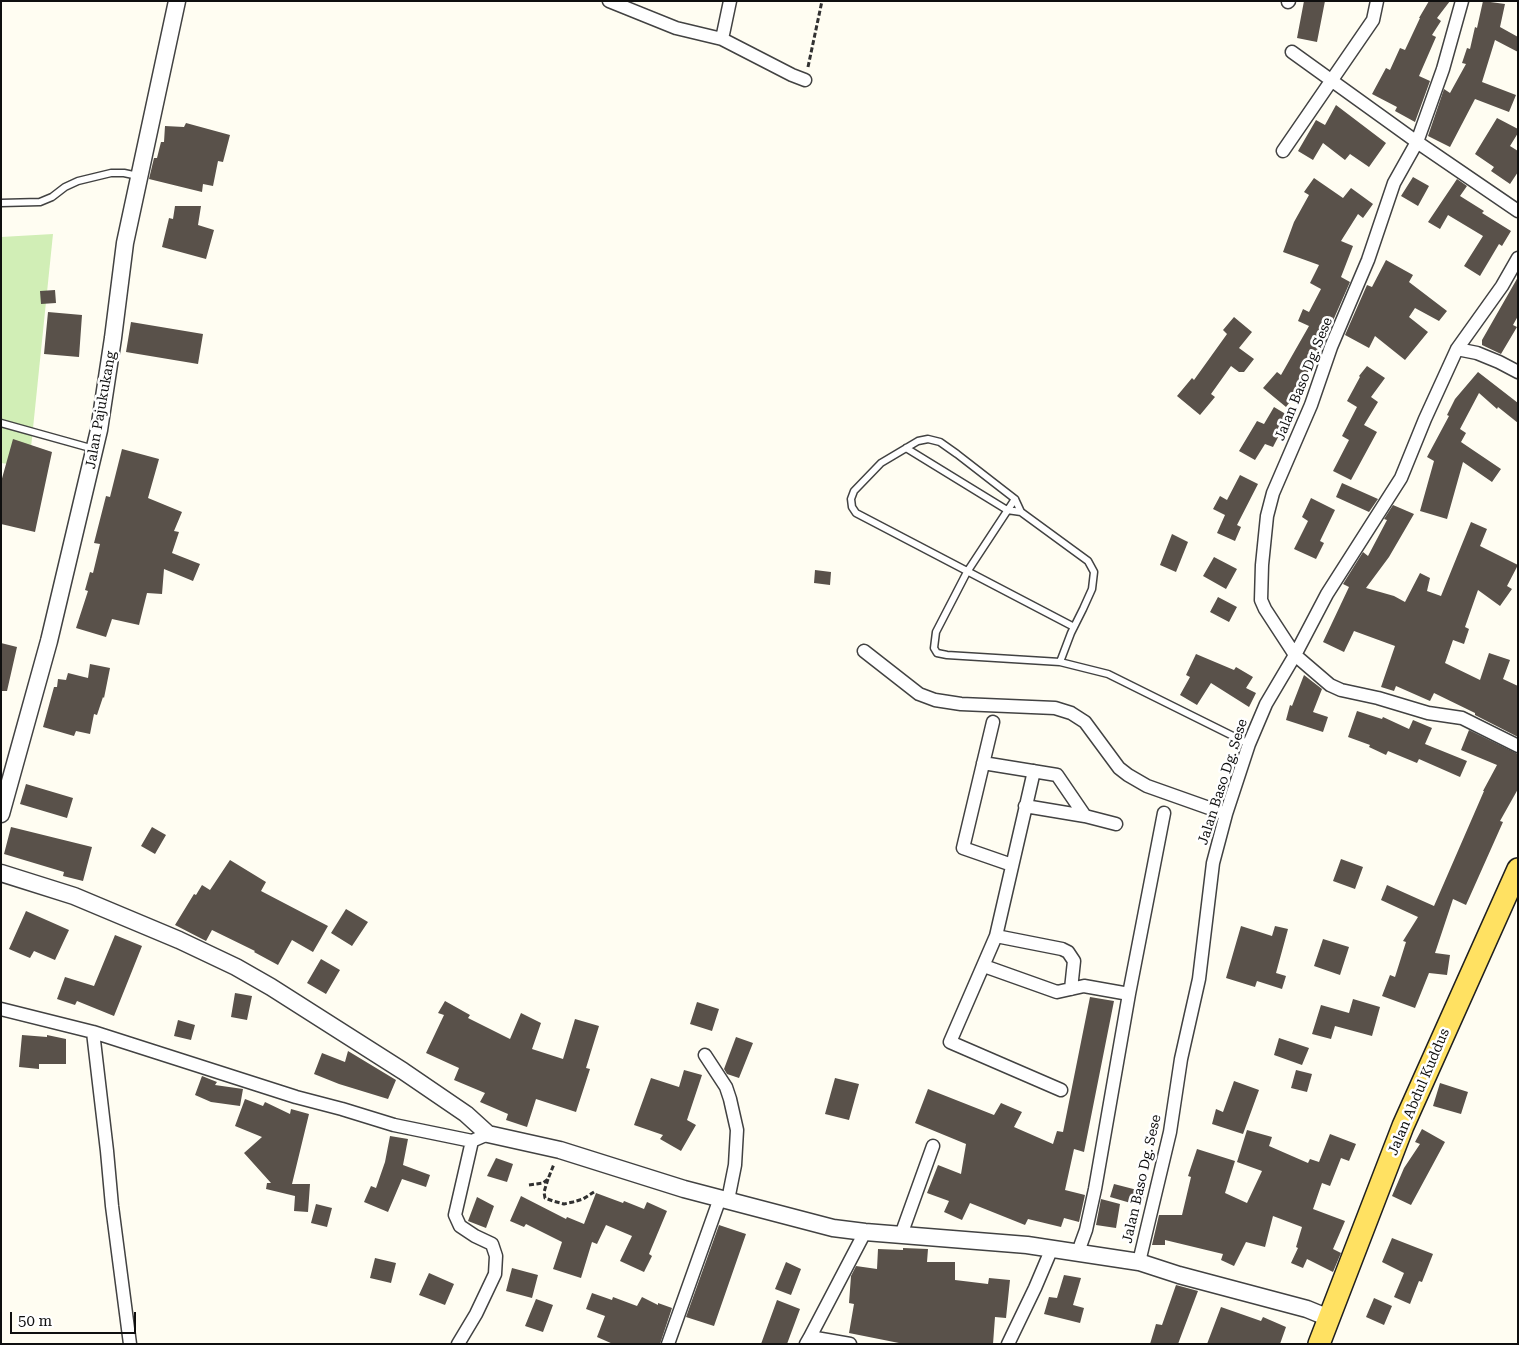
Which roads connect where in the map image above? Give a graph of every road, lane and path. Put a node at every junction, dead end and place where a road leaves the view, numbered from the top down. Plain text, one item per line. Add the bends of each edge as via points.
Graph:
1 (177, 1) edge
2 (609, 1) edge
3 (730, 1) edge
4 (822, 1) edge
5 (1377, 1) edge
6 (1462, 1) edge
7 (722, 39) junction
8 (1292, 52) dead end
9 (805, 80) joint
10 (1332, 81) junction
11 (1417, 142) junction
12 (1283, 151) dead end
13 (140, 177) junction
14 (1, 203) edge
15 (1518, 211) edge
16 (1518, 258) edge
17 (1457, 349) junction
18 (1518, 372) edge
19 (1, 423) edge
20 (906, 448) junction
21 (95, 450) junction
22 (1015, 499) junction
23 (1007, 510) junction
24 (1021, 512) junction
25 (967, 572) junction
26 (1074, 627) junction
27 (864, 652) dead end
28 (1295, 655) junction
29 (1060, 662) junction
30 (993, 722) dead end
31 (1249, 744) junction
32 (1518, 746) edge
33 (983, 763) junction
34 (1034, 771) junction
35 (1026, 806) junction
36 (1164, 813) dead end
37 (1, 814) edge
38 (1226, 814) junction
39 (1084, 816) junction
40 (1116, 824) dead end
41 (1012, 865) junction
42 (1518, 869) edge
43 (1, 873) edge
44 (996, 936) junction
45 (984, 966) junction
46 (1071, 989) junction
47 (1128, 994) junction
48 (1, 1009) edge
49 (93, 1032) junction
50 (705, 1055) dead end
51 (1061, 1090) dead end
52 (488, 1134) junction
53 (472, 1141) junction
54 (933, 1146) dead end
55 (560, 1150) junction
56 (548, 1179) junction
57 (529, 1185) dead end
58 (594, 1192) dead end
59 (724, 1199) junction
60 (865, 1232) junction
61 (901, 1234) junction
62 (1052, 1248) junction
63 (1078, 1252) junction
64 (1139, 1262) junction
65 (1329, 1318) junction
66 (808, 1340) edge
67 (130, 1344) edge
68 (458, 1344) edge
69 (668, 1344) edge
70 (850, 1344) edge
71 (1008, 1344) edge
72 (1319, 1344) edge

1 - 13 street, Jalan Pajukukang
2 - 7 street via 671,27
3 - 7 street
4 - 9 path
5 - 10 street via 1373,20
6 - 11 street, Jalan Baso Dg. Sese via 1443,69
7 - 9 street
8 - 10 street
10 - 11 street
10 - 12 street
11 - 15 street
11 - 28 street, Jalan Baso Dg. Sese via 1394,183 1368,260 1273,493 1267,516 1261,600
13 - 14 lane via 111,172 66,187 40,202
13 - 21 street, Jalan Pajukukang via 125,243
16 - 17 street
17 - 18 street via 1500,362
17 - 28 street via 1402,478 1327,594
19 - 21 lane
20 - 22 lane via 928,439 940,442
20 - 23 lane
20 - 25 lane via 881,463 854,491 852,507 856,513
21 - 37 street, Jalan Pajukukang via 49,641
22 - 23 lane
22 - 24 lane
23 - 24 lane
23 - 25 lane
24 - 26 lane via 1088,561 1094,572 1092,589
25 - 26 lane
25 - 29 lane via 936,632 934,648 937,653
26 - 29 lane
27 - 38 street via 919,694 935,700 1055,708 1071,713 1085,722 1119,768 1128,775 1147,786
28 - 31 street, Jalan Baso Dg. Sese via 1266,704
28 - 32 street via 1330,685 1341,690 1428,714 1462,718
29 - 31 lane via 1108,674
30 - 33 street
31 - 38 street, Jalan Baso Dg. Sese
33 - 34 street
33 - 41 street via 963,848
34 - 35 street
34 - 39 street via 1057,775
35 - 39 street
35 - 41 street
36 - 47 street
38 - 64 street, Jalan Baso Dg. Sese via 1213,863 1199,979 1181,1060 1170,1132
39 - 40 street
41 - 44 street
42 - 65 main road, Jalan Abdul Kuddus via 1403,1126
43 - 52 street via 74,896 236,967 403,1071 466,1114
44 - 45 street
44 - 46 street via 1068,952 1074,961
45 - 46 street via 1056,992
45 - 51 street via 950,1042
46 - 47 street via 1084,986
47 - 63 street via 1096,1189
48 - 49 street
49 - 53 street via 296,1097 394,1125
49 - 67 street
50 - 59 street via 726,1087 737,1130 735,1165
52 - 53 street
52 - 55 street
53 - 68 street via 455,1215 460,1226 492,1244 496,1256 495,1274
54 - 61 street
55 - 56 path
55 - 59 street
56 - 57 path
56 - 58 path via 545,1198 564,1204
59 - 60 street via 833,1228
59 - 69 street
60 - 61 street
60 - 66 street
61 - 62 street
62 - 63 street
62 - 71 street
63 - 64 street
64 - 65 street via 1284,1302
65 - 72 main road, Jalan Abdul Kuddus
66 - 70 street

